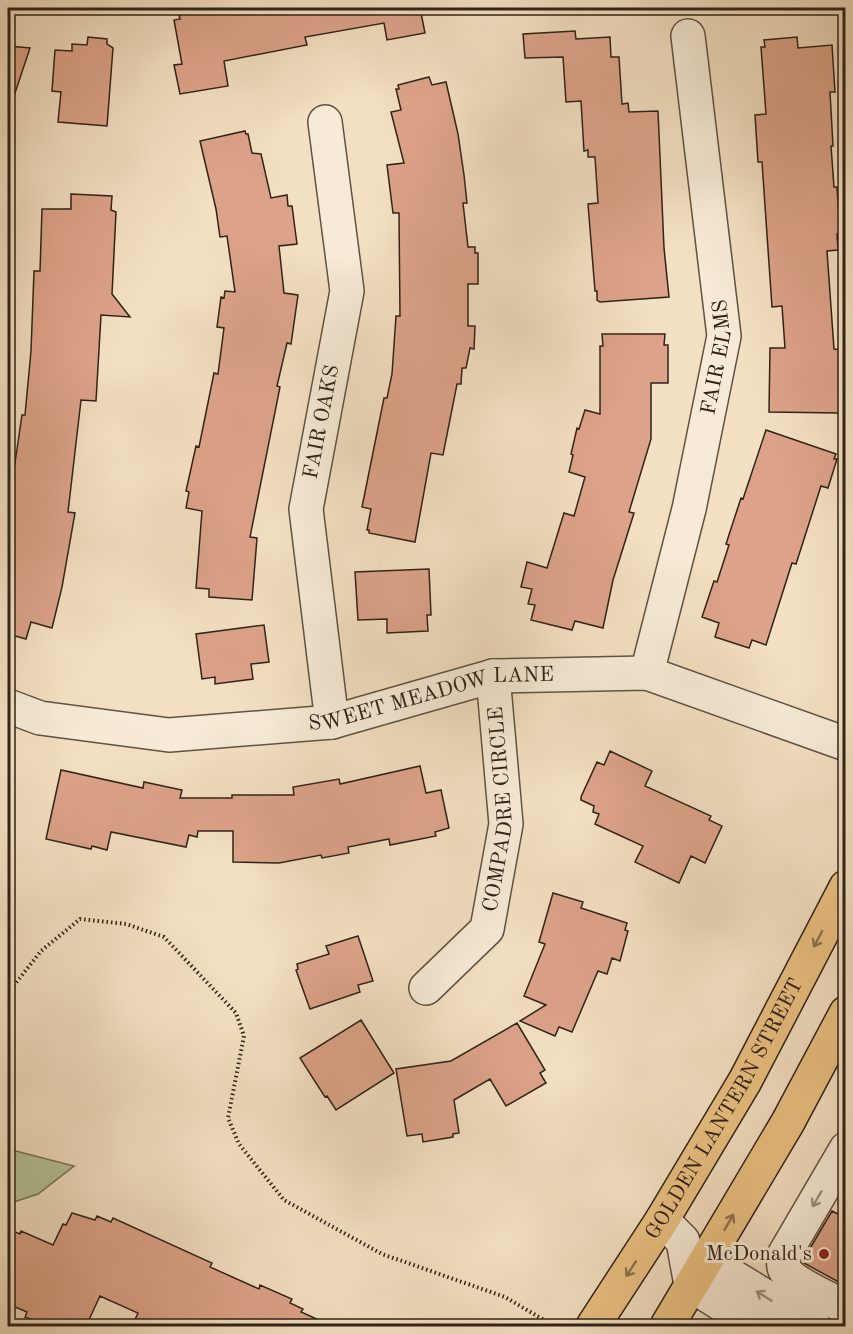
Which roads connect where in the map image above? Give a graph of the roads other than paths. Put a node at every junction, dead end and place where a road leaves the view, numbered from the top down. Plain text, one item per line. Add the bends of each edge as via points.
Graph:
1 (688, 36) dead end
2 (324, 122) dead end
3 (647, 673) junction
4 (493, 676) junction
5 (8, 706) edge
6 (332, 722) junction
7 (846, 744) edge
8 (846, 887) edge
9 (426, 988) dead end
10 (846, 1013) edge
11 (846, 1149) edge
12 (662, 1220) junction
13 (699, 1273) junction
14 (846, 1308) edge
15 (593, 1326) edge
16 (666, 1326) edge
17 (756, 1326) edge
18 (814, 1326) edge

1 - 3 street, FAIR ELMS via 724,336 689,509
2 - 6 street, FAIR OAKS via 347,291 306,509
3 - 4 street, SWEET MEADOW LANE
3 - 7 street, SWEET MEADOW LANE
4 - 6 street, SWEET MEADOW LANE
4 - 9 street, COMPADRE CIRCLE via 506,824 488,929
5 - 6 street, SWEET MEADOW LANE via 40,718 169,735
8 -> 12 main road, GOLDEN LANTERN STREET via 744,1081
13 -> 10 main road via 788,1122
11 -> 14 street via 784,1255 783,1266 795,1279
12 - 13 street via 683,1241
12 -> 15 main road, GOLDEN LANTERN STREET
13 - 16 main road
13 - 17 street
18 -> 13 street

